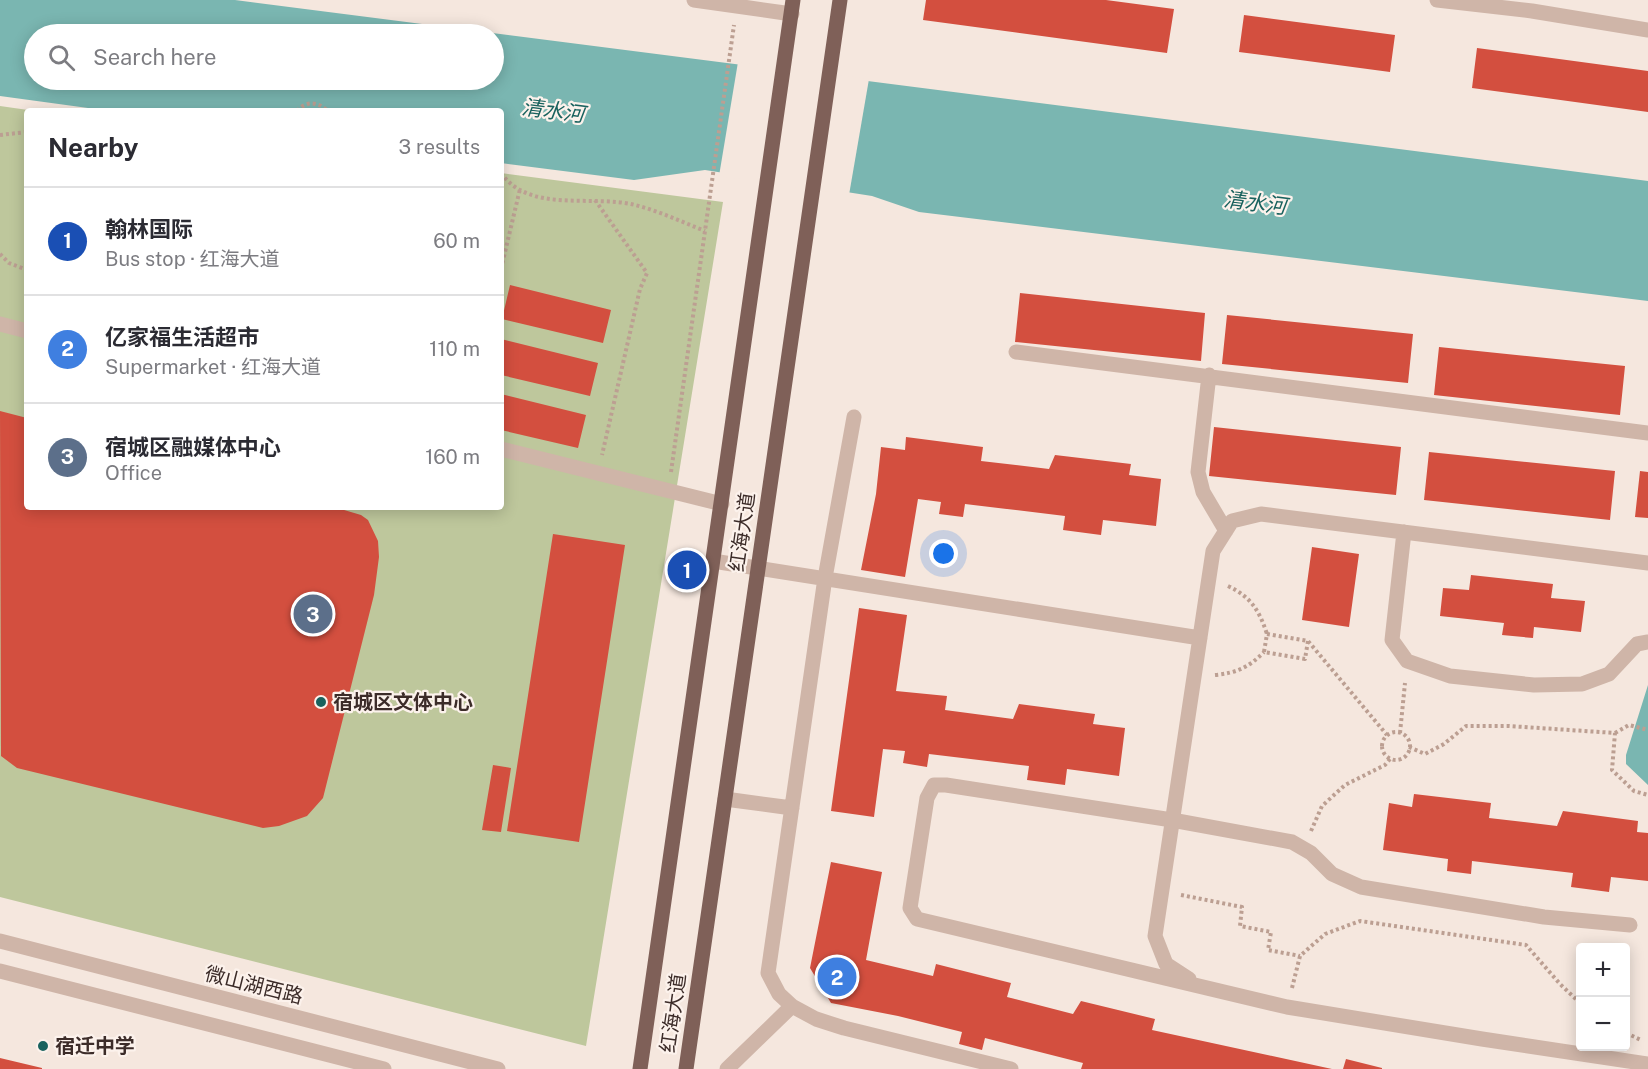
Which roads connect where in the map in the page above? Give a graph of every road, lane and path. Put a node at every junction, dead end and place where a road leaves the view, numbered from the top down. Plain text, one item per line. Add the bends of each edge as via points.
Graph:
1 (694, 0) edge
2 (840, 0) edge
3 (1437, 0) edge
4 (793, 7) edge
5 (1648, 30) edge
6 (733, 34) dead end
7 (300, 108) edge
8 (325, 108) edge
9 (24, 132) edge
10 (0, 135) edge
11 (504, 177) edge
12 (520, 189) junction
13 (595, 200) junction
14 (705, 230) junction
15 (0, 254) edge
16 (504, 256) edge
17 (24, 269) edge
18 (0, 324) edge
19 (24, 330) edge
20 (1016, 352) dead end
21 (1209, 375) junction
22 (854, 417) dead end
23 (1648, 433) edge
24 (504, 450) edge
25 (597, 473) junction
26 (668, 491) junction
27 (722, 504) junction
28 (1226, 531) junction
29 (1404, 532) junction
30 (713, 561) junction
31 (1648, 563) edge
32 (759, 568) junction
33 (1209, 577) junction
34 (825, 578) junction
35 (1267, 634) junction
36 (1200, 638) junction
37 (1308, 642) junction
38 (1648, 642) edge
39 (1264, 652) junction
40 (1407, 661) junction
41 (1194, 675) junction
42 (1648, 730) edge
43 (1400, 733) junction
44 (1615, 733) junction
45 (1387, 735) junction
46 (1409, 747) junction
47 (1390, 759) junction
48 (1648, 795) edge
49 (725, 799) junction
50 (792, 808) junction
51 (1172, 820) junction
52 (1304, 849) junction
53 (1162, 891) junction
54 (1630, 925) dead end
55 (0, 941) edge
56 (1300, 956) junction
57 (0, 971) edge
58 (1199, 985) junction
59 (1576, 998) edge
60 (792, 1006) junction
61 (1287, 1006) junction
62 (1630, 1035) edge
63 (1648, 1043) edge
64 (1648, 1064) edge
65 (384, 1069) edge
66 (498, 1069) edge
67 (640, 1069) edge
68 (686, 1069) edge
69 (727, 1069) edge
70 (1011, 1069) edge

1 - 4 street
2 - 32 main road, 红海大道
3 - 5 street
4 - 27 main road, 红海大道
6 - 14 path
7 - 8 path via 313,102
9 - 10 path
11 - 12 path
12 - 13 path via 540,199
12 - 16 path
13 - 14 path via 635,205
13 - 25 path via 647,273
14 - 26 path
15 - 17 path
18 - 19 street
20 - 21 street
21 - 23 street
21 - 28 street via 1198,472 1203,492
22 - 34 street
24 - 25 street
25 - 26 street
26 - 27 street
27 - 30 main road, 红海大道
28 - 29 street via 1233,521 1261,514
28 - 33 street via 1213,550
29 - 31 street
29 - 40 street via 1392,640
30 - 32 street
30 - 67 main road, 红海大道
32 - 34 street
32 - 49 main road, 红海大道
33 - 35 path via 1243,593 1260,614
33 - 36 street
34 - 36 street
34 - 50 street
35 - 37 path
35 - 39 path
36 - 41 street
37 - 39 path via 1305,659
37 - 45 path
38 - 40 street via 1637,644 1609,674 1582,684 1534,685 1450,676
39 - 41 path via 1233,674
40 - 43 path
41 - 51 street
42 - 44 path via 1629,725
43 - 45 path
43 - 46 path via 1407,738
44 - 46 path via 1466,726 1425,754
44 - 48 path via 1612,770 1634,791
45 - 47 path via 1382,748
46 - 47 path via 1403,758
47 - 52 path via 1345,785 1322,806
49 - 50 street
49 - 68 main road, 红海大道
50 - 60 street via 768,973 779,994
51 - 52 street via 1292,842
51 - 53 street
51 - 58 street via 934,785 927,798 910,908 917,919
52 - 54 street via 1332,874 1361,887 1544,917
53 - 56 path via 1242,907 1240,926 1271,932 1268,950
53 - 58 street via 1155,936 1166,964
55 - 66 street, 微山湖西路
56 - 59 path via 1325,934 1360,921 1526,945
56 - 61 path
57 - 65 street
58 - 61 street
60 - 69 street
60 - 70 street via 844,1028
61 - 64 street
62 - 63 path

